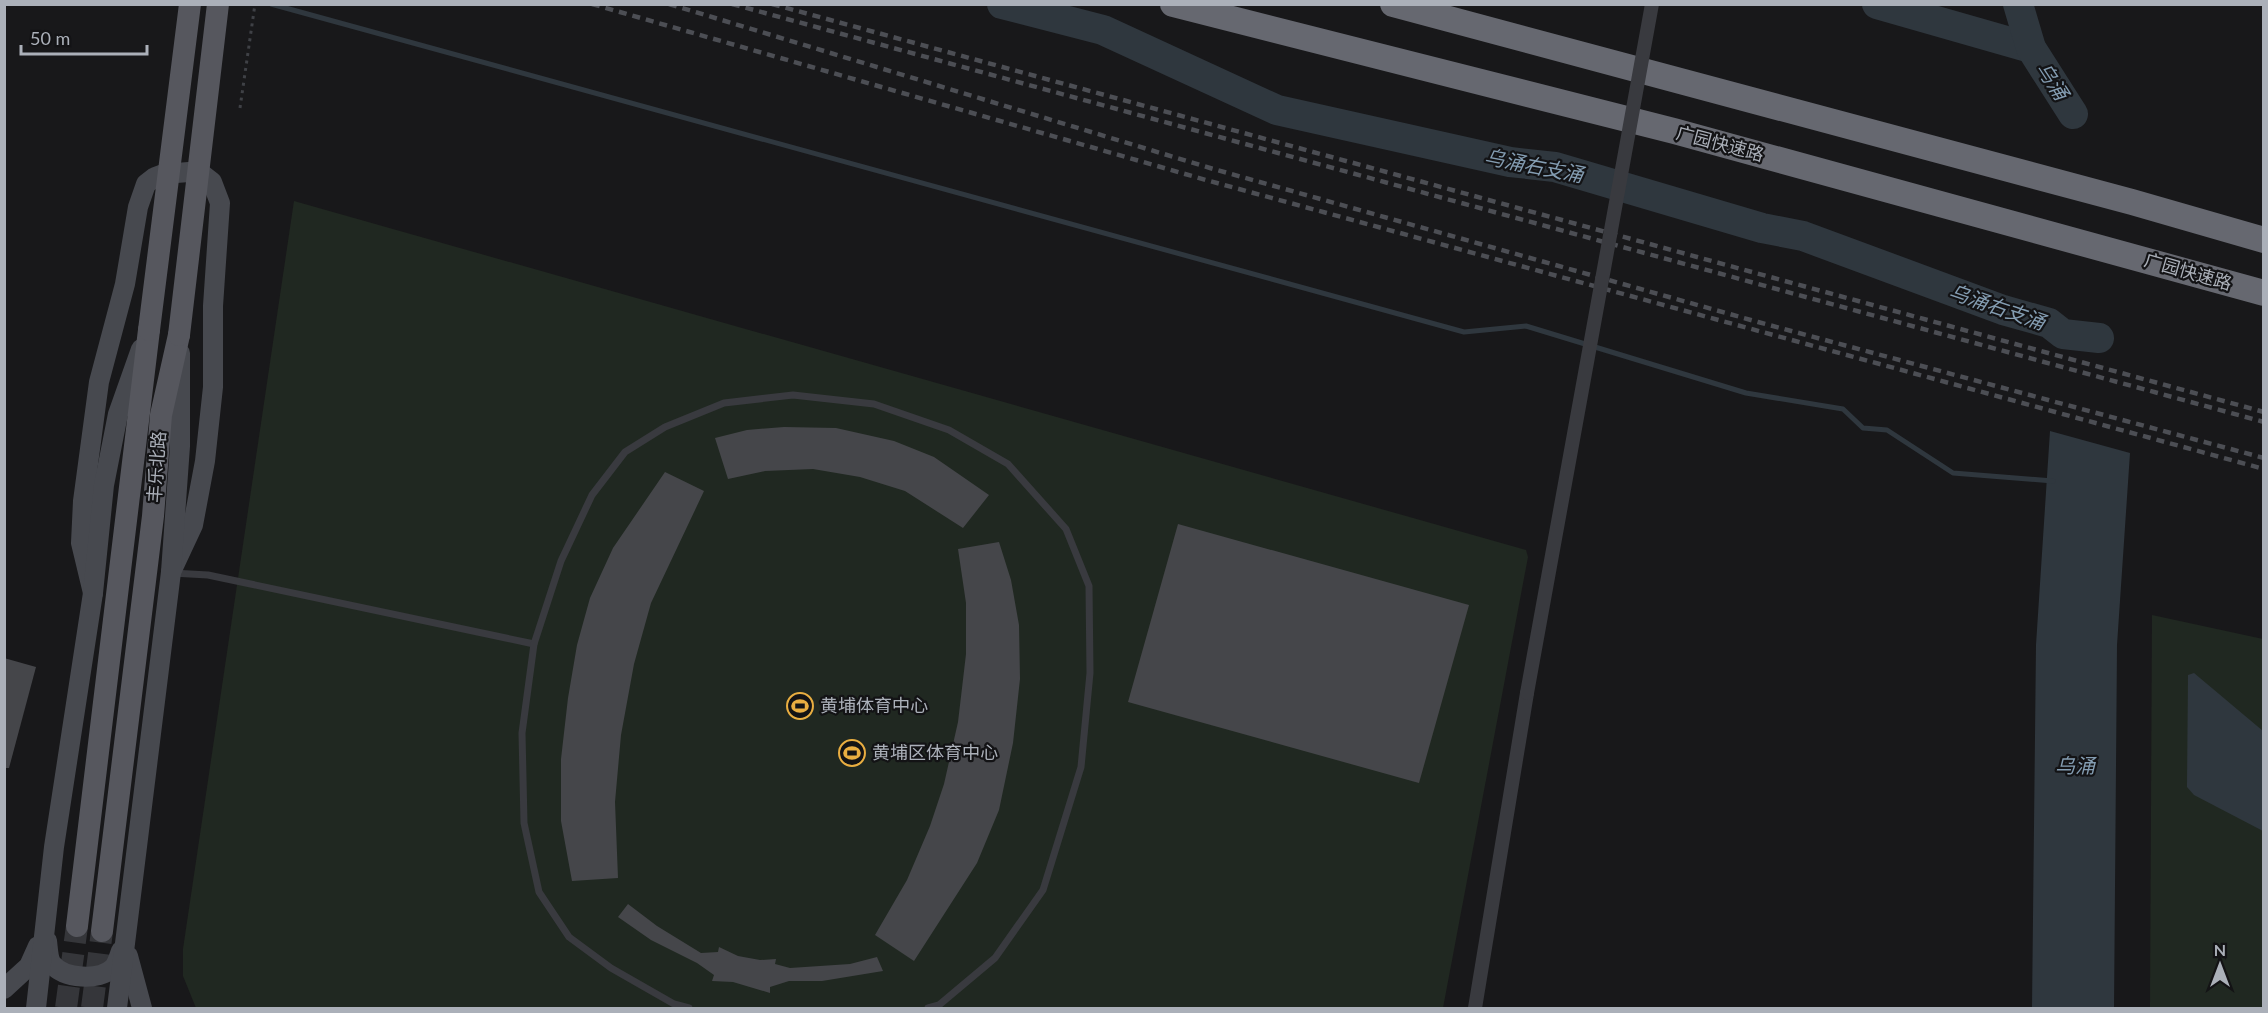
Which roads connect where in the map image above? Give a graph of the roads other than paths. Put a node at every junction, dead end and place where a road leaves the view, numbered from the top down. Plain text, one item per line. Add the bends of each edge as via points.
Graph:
1 (190, 4) edge
2 (218, 4) edge
3 (1173, 4) edge
4 (1219, 4) edge
5 (1393, 4) edge
6 (1652, 4) edge
7 (1325, 42) junction
8 (2264, 240) edge
9 (2264, 293) edge
10 (148, 330) junction
11 (179, 335) junction
12 (171, 573) junction
13 (93, 593) junction
14 (534, 644) junction
15 (77, 926) tunnel mouth
16 (45, 930) junction
17 (102, 931) tunnel mouth
18 (125, 941) junction
19 (4, 989) edge
20 (939, 1007) edge
21 (36, 1008) edge
22 (117, 1008) edge
23 (142, 1008) edge
24 (689, 1008) edge
25 (928, 1008) edge
26 (1474, 1008) edge

1 - 10 main road, 丰乐北路, bridge
2 - 11 main road, 丰乐北路, bridge
3 - 7 highway, 广园快速路
4 - 7 highway
5 - 8 highway
6 - 26 street, bridge
7 - 9 highway, 广园快速路 via 1674,131
10 - 13 main road via 111,444
10 - 15 main road, 丰乐北路
11 - 12 main road via 180,446
11 - 17 main road, 丰乐北路 via 161,415 153,516
12 - 13 main road via 194,525 213,387 213,306 220,203 212,182 189,172 154,177 146,184 138,207 125,284 99,382 83,501 81,543
12 - 14 lane via 208,575
12 - 18 main road
13 - 16 main road
14 - 20 lane via 561,561 587,505 626,452 665,427 724,403 793,394 874,404 949,430 1008,464 1066,529 1089,586 1090,673 1081,767 1044,890 995,958
14 - 24 lane via 522,733 524,823 539,892 569,937 611,968 674,1004
16 - 18 main road via 50,962 74,976 103,973 114,967
16 - 19 main road via 29,966
16 - 21 main road
18 - 22 main road
18 - 23 main road
20 - 25 lane

